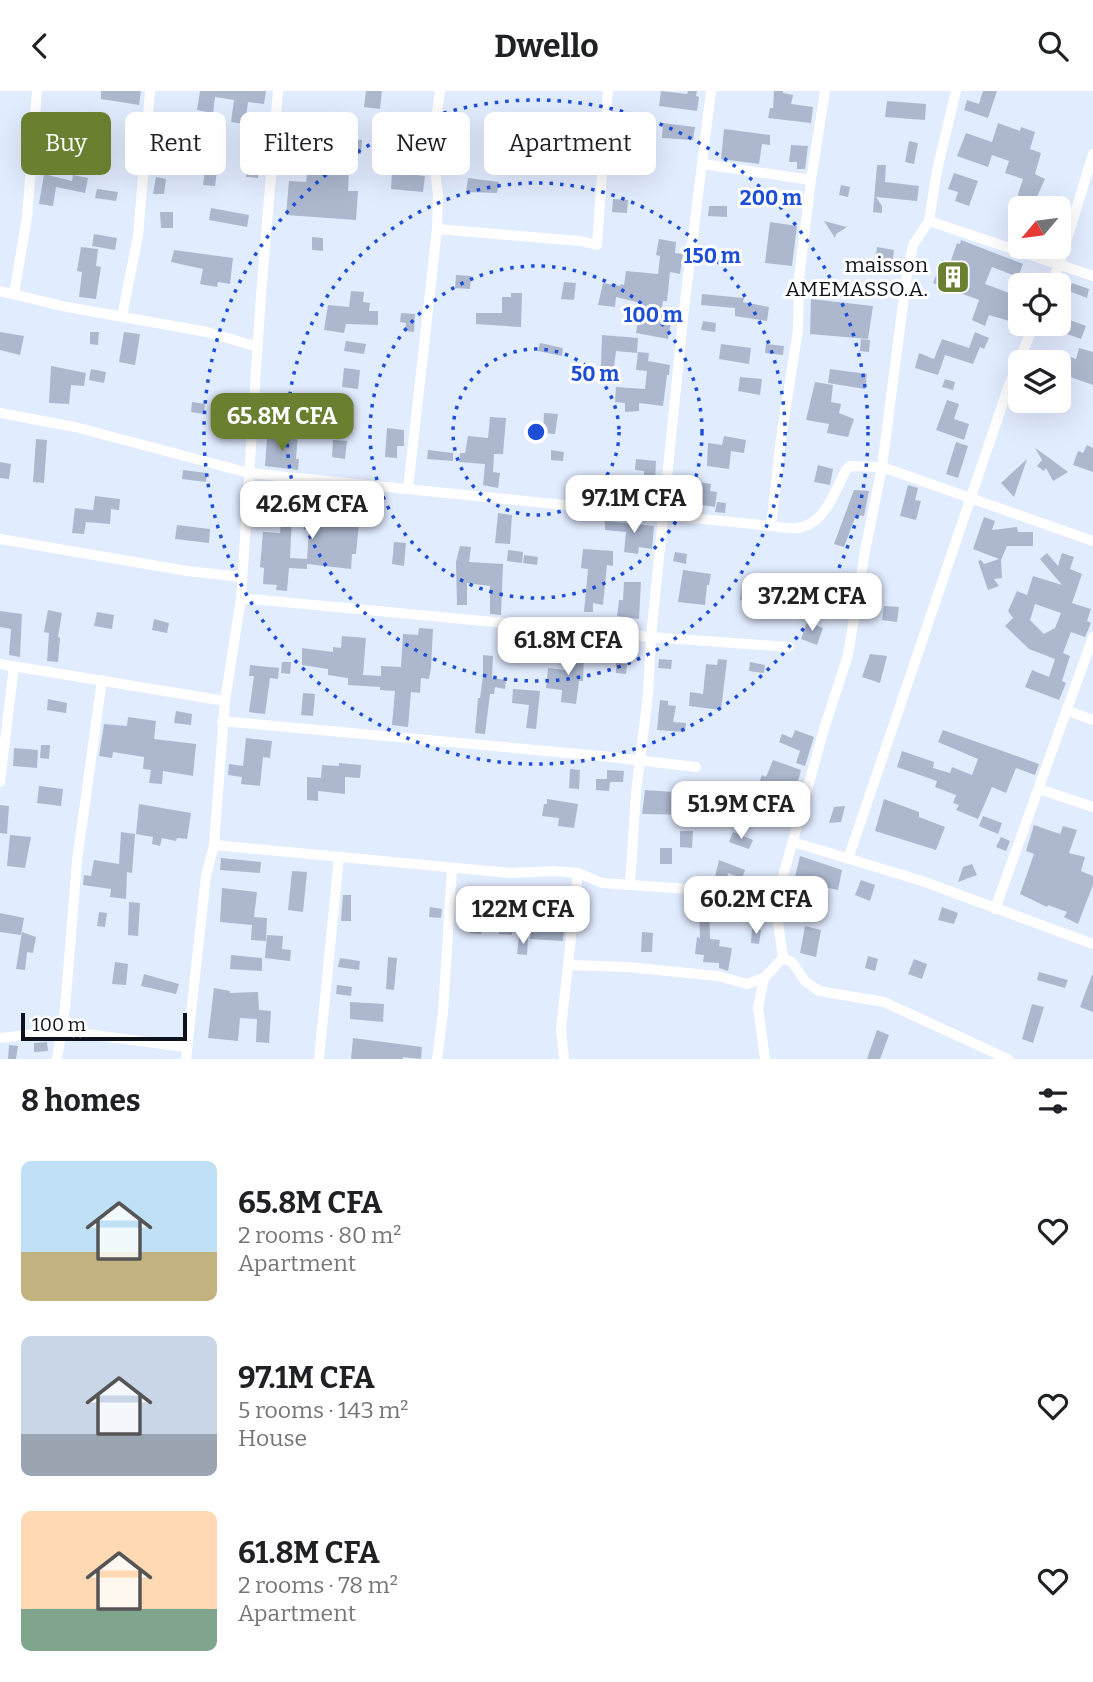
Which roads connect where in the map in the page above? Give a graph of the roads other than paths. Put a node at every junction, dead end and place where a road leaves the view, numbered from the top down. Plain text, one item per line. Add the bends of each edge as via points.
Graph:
1 (37, 91) edge
2 (150, 91) edge
3 (278, 91) edge
4 (440, 91) edge
5 (608, 91) edge
6 (710, 91) edge
7 (825, 91) edge
8 (956, 91) edge
9 (1093, 154) edge
10 (702, 164) junction
11 (811, 180) junction
12 (929, 221) junction
13 (437, 229) junction
14 (1059, 265) junction
15 (1056, 273) edge
16 (1093, 276) edge
17 (0, 291) edge
18 (14, 294) junction
19 (122, 316) junction
20 (1029, 336) edge
21 (258, 347) junction
22 (0, 413) edge
23 (883, 467) junction
24 (250, 473) junction
25 (408, 489) junction
26 (970, 497) junction
27 (664, 515) junction
28 (771, 526) junction
29 (0, 539) edge
30 (1093, 541) edge
31 (242, 577) junction
32 (241, 598) junction
33 (651, 637) junction
34 (1093, 637) edge
35 (789, 647) dead end
36 (1090, 659) edge
37 (0, 664) edge
38 (14, 666) junction
39 (102, 680) junction
40 (225, 701) junction
41 (1068, 711) junction
42 (222, 720) junction
43 (1093, 720) edge
44 (640, 759) junction
45 (696, 767) dead end
46 (0, 782) edge
47 (1039, 789) junction
48 (1093, 807) edge
49 (793, 842) junction
50 (214, 845) junction
51 (340, 857) junction
52 (848, 859) junction
53 (452, 868) junction
54 (578, 873) junction
55 (630, 885) junction
56 (777, 898) junction
57 (995, 909) junction
58 (1093, 944) edge
59 (783, 958) junction
60 (569, 965) junction
61 (764, 978) junction
62 (63, 1031) junction
63 (0, 1038) edge
64 (186, 1047) junction
65 (57, 1059) edge
66 (186, 1059) edge
67 (319, 1059) edge
68 (437, 1059) edge
69 (564, 1059) edge
70 (765, 1059) edge
71 (1009, 1059) edge

1 - 18 street via 27,217
2 - 19 street via 138,236
3 - 21 street
4 - 13 street via 432,146
5 - 13 street via 597,245
6 - 10 street
7 - 11 street
8 - 12 street
9 - 14 street
10 - 11 street
10 - 27 street
11 - 28 street via 799,278 799,330
12 - 14 street
12 - 23 street via 913,245 907,273
13 - 25 street
14 - 15 street
14 - 16 street
17 - 18 street
18 - 19 street
19 - 21 street
20 - 26 street
21 - 24 street
22 - 24 street via 75,427
23 - 26 street
23 - 28 street via 850,466 821,516 810,524
23 - 49 street via 848,655
24 - 25 street
24 - 31 street
25 - 27 street
26 - 30 street
26 - 52 street
27 - 28 street
27 - 33 street
29 - 31 street
31 - 32 street
32 - 33 street
32 - 40 street
33 - 35 street
33 - 44 street
34 - 36 street
36 - 41 street
37 - 38 street
38 - 39 street
38 - 46 street
39 - 40 street
39 - 62 street via 77,861
40 - 42 street
41 - 43 street
41 - 47 street
42 - 44 street
42 - 50 street
44 - 45 street
44 - 55 street
47 - 48 street
47 - 57 street
49 - 52 street
49 - 56 street
50 - 51 street
50 - 64 street via 206,876
51 - 53 street
51 - 67 street
52 - 57 street
53 - 54 street
53 - 68 street
54 - 55 street via 602,883
54 - 60 street
55 - 56 street
56 - 59 street
57 - 58 street
59 - 61 street
59 - 71 street via 819,991 884,1002
60 - 61 street via 626,967 747,984
60 - 69 street via 561,1029
61 - 70 street via 758,1008
62 - 63 street
62 - 64 street
62 - 65 street
64 - 66 street

